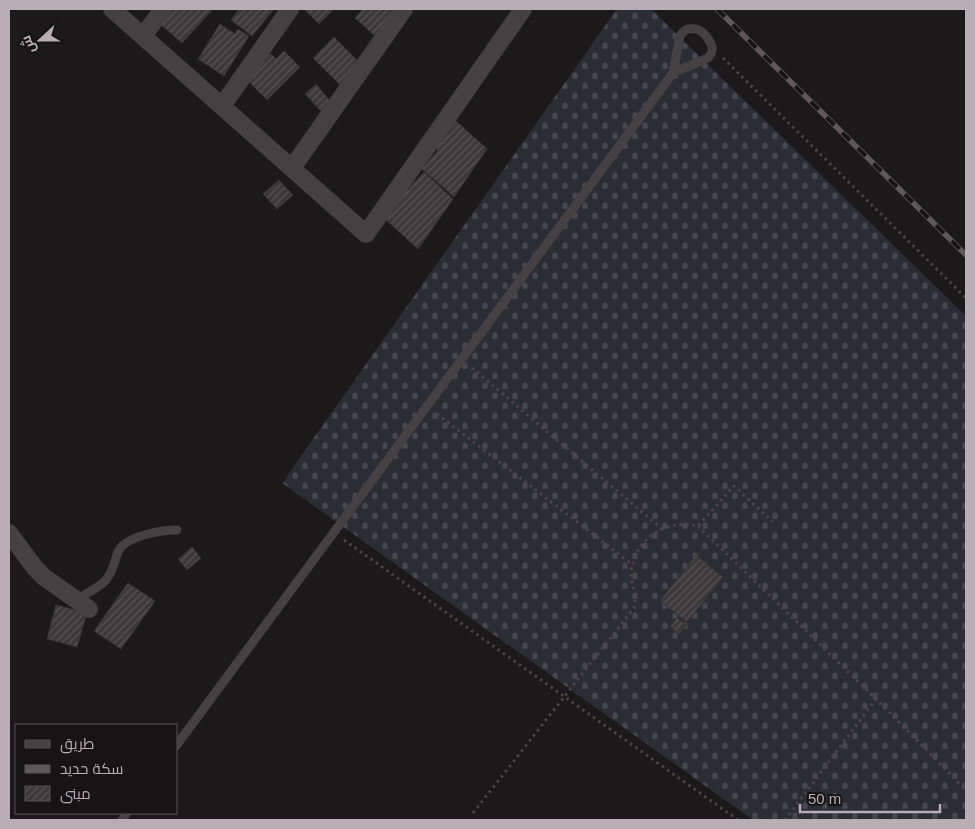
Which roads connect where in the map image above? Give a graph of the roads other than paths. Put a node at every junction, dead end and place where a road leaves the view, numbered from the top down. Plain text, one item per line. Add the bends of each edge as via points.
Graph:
1 (112, 9) edge
2 (163, 9) edge
3 (290, 9) edge
4 (404, 9) edge
5 (523, 9) edge
6 (143, 36) junction
7 (673, 74) junction
8 (222, 106) junction
9 (292, 168) junction
10 (177, 530) dead end
11 (9, 533) edge
12 (82, 605) joint
13 (178, 743) edge

1 - 6 street
2 - 6 street
3 - 8 street
4 - 9 street
5 - 9 street via 366,234
6 - 8 street
7 - 7 lane via 683,32 698,29 712,44 708,58
7 - 13 lane
8 - 9 street
10 - 12 lane via 159,531 121,546 112,569
11 - 12 street via 44,577

